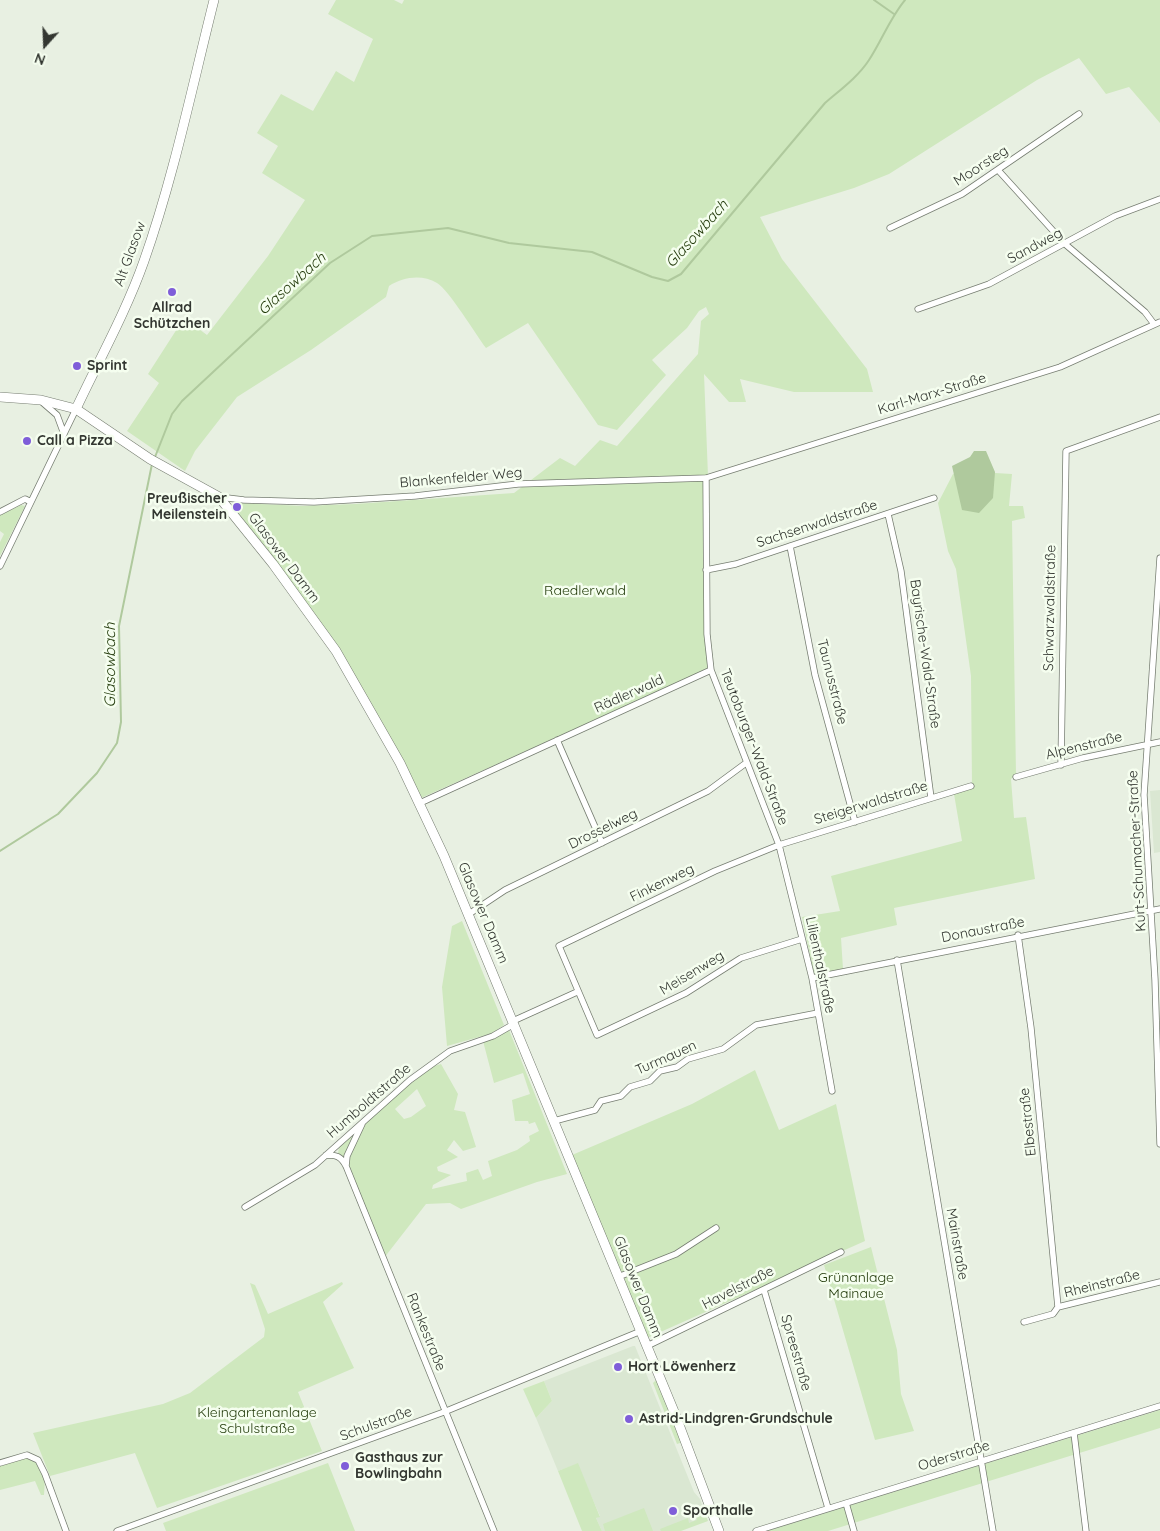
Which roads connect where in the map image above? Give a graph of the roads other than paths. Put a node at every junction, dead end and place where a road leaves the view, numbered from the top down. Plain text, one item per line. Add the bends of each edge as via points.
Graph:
1 (214, 0) edge
2 (1079, 114) dead end
3 (998, 170) junction
4 (1160, 199) edge
5 (890, 228) dead end
6 (1066, 244) junction
7 (918, 309) dead end
8 (1157, 323) edge
9 (2, 396) edge
10 (41, 400) junction
11 (76, 409) junction
12 (1160, 417) edge
13 (64, 434) junction
14 (706, 478) junction
15 (219, 497) junction
16 (934, 498) dead end
17 (31, 502) junction
18 (0, 512) edge
19 (888, 514) junction
20 (790, 546) junction
21 (1160, 558) edge
22 (0, 566) edge
23 (706, 570) junction
24 (711, 670) junction
25 (557, 740) junction
26 (1160, 742) edge
27 (1146, 744) junction
28 (746, 763) junction
29 (1061, 765) junction
30 (1016, 777) dead end
31 (971, 786) dead end
32 (931, 798) junction
33 (420, 803) junction
34 (855, 822) junction
35 (602, 843) junction
36 (779, 845) junction
37 (1160, 909) edge
38 (1152, 910) junction
39 (468, 914) junction
40 (1018, 935) junction
41 (802, 939) junction
42 (896, 960) junction
43 (812, 978) junction
44 (577, 992) junction
45 (818, 1014) junction
46 (514, 1023) junction
47 (832, 1090) dead end
48 (364, 1120) junction
49 (554, 1121) junction
50 (1160, 1144) edge
51 (326, 1155) junction
52 (346, 1166) junction
53 (245, 1207) dead end
54 (716, 1228) dead end
55 (841, 1252) dead end
56 (618, 1276) junction
57 (1160, 1282) edge
58 (764, 1290) junction
59 (1058, 1307) junction
60 (1024, 1322) dead end
61 (640, 1331) junction
62 (647, 1346) junction
63 (1160, 1406) edge
64 (444, 1412) junction
65 (1074, 1433) junction
66 (980, 1461) junction
67 (0, 1463) edge
68 (846, 1503) junction
69 (828, 1508) junction
70 (66, 1531) edge
71 (117, 1531) edge
72 (494, 1531) edge
73 (719, 1531) edge
74 (756, 1531) edge
75 (854, 1531) edge
76 (993, 1531) edge
77 (1086, 1531) edge

1 - 11 street, Alt Glasow via 144,260
2 - 3 street, Moorsteg
3 - 5 street, Moorsteg via 962,194
3 - 6 street
4 - 6 street, Sandweg via 1115,216
6 - 7 street, Sandweg via 989,284
6 - 8 street
8 - 14 street, Karl-Marx-Straße via 1060,367
9 - 10 street, Glasower Damm
10 - 11 street, Glasower Damm
10 - 13 street via 57,415
11 - 13 street, Alt Glasow
11 - 15 street, Glasower Damm via 159,465
12 - 29 street, Schwarzwaldstraße via 1066,451
13 - 17 street, Alt Glasow
14 - 15 street, Blankenfelder Weg via 518,484 415,496 314,502
14 - 23 street, Teutoburger-Wald-Straße
15 - 33 street, Glasower Damm via 336,651
16 - 19 street, Sachsenwaldstraße
17 - 18 street via 25,500
17 - 22 street, Alt Glasow
19 - 20 street, Sachsenwaldstraße
19 - 32 street, Bayrische-Wald-Straße via 901,571
20 - 23 street, Sachsenwaldstraße
20 - 34 street, Taunusstraße via 815,675
21 - 27 street, Kurt-Schumacher-Straße
23 - 24 street, Teutoburger-Wald-Straße via 706,634
24 - 25 street, Rädlerwald
24 - 28 street, Teutoburger-Wald-Straße
25 - 33 street, Rädlerwald
25 - 35 street
26 - 27 street, Alpenstraße
27 - 29 street, Alpenstraße
27 - 38 street, Kurt-Schumacher-Straße via 1144,795
28 - 35 street, Drosselweg via 708,791
28 - 36 street, Teutoburger-Wald-Straße
29 - 30 street, Alpenstraße
31 - 32 street, Steigerwaldstraße
32 - 34 street, Steigerwaldstraße
33 - 39 street, Glasower Damm
34 - 36 street, Steigerwaldstraße
35 - 39 street, Drosselweg via 505,890
36 - 41 street, Lilienthalstraße
36 - 44 street, Finkenweg via 715,871 559,946
37 - 38 street, Donaustraße
38 - 40 street, Donaustraße
38 - 50 street, Kurt-Schumacher-Straße
39 - 46 street, Glasower Damm
40 - 42 street, Donaustraße
40 - 59 street, Elbestraße via 1034,1056
41 - 43 street, Lilienthalstraße
41 - 44 street, Meisenweg via 741,958 686,993 597,1035
42 - 43 street, Donaustraße
42 - 66 street, Mainstraße
43 - 45 street, Lilienthalstraße
44 - 46 street, Humboldtstraße
45 - 47 street, Lilienthalstraße
45 - 49 street, Turmauen via 756,1025 723,1049 660,1071 650,1081 630,1087 621,1096 601,1101 595,1110
46 - 48 street, Humboldtstraße via 493,1036 450,1051
46 - 49 street, Glasower Damm
48 - 51 street, Humboldtstraße
48 - 52 street via 347,1156
49 - 56 street, Glasower Damm
51 - 52 street via 342,1158
51 - 53 street, Humboldtstraße via 316,1165
52 - 64 street, Rankestraße
54 - 56 street via 676,1254
55 - 58 street, Havelstraße
56 - 61 street, Glasower Damm
57 - 59 street, Rheinstraße
58 - 62 street, Havelstraße
58 - 69 street, Spreestraße
59 - 60 street, Rheinstraße via 1053,1314
61 - 62 street, Glasower Damm
61 - 64 street, Schulstraße
62 - 73 street, Glasower Damm
63 - 65 street, Oderstraße
64 - 71 street, Schulstraße
64 - 72 street, Rankestraße
65 - 66 street, Oderstraße
65 - 77 street
66 - 68 street, Oderstraße
66 - 76 street, Mainstraße
67 - 70 street via 27,1455 38,1460
68 - 69 street, Oderstraße
68 - 75 street
69 - 74 street, Oderstraße

